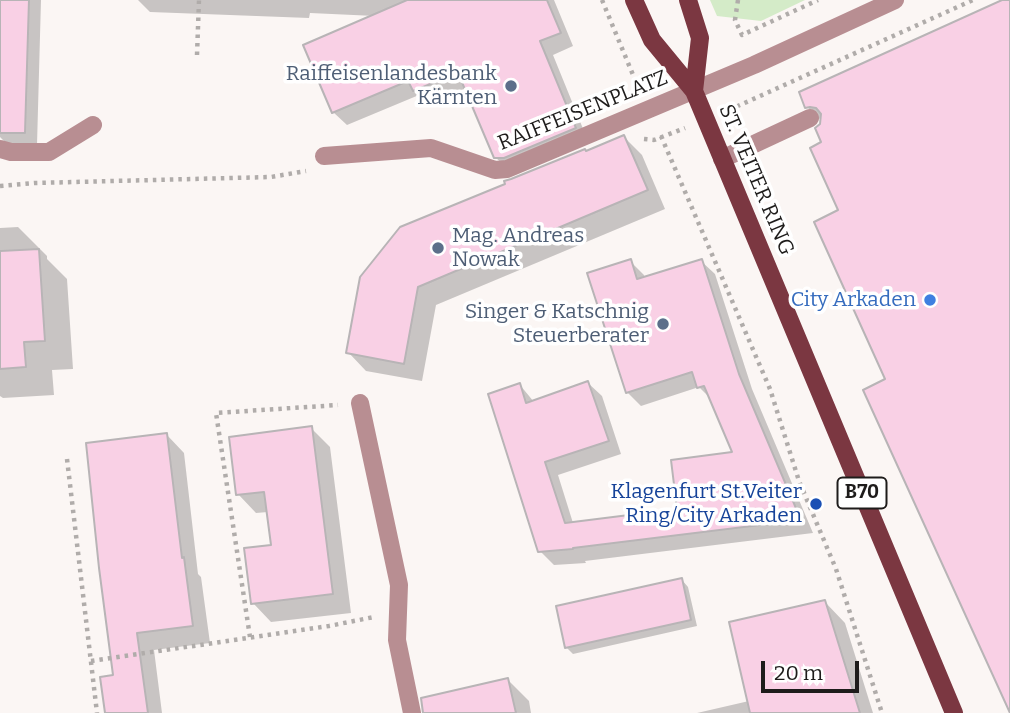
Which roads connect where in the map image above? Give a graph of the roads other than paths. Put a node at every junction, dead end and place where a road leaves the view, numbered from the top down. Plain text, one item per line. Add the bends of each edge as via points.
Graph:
1 (635, 0) edge
2 (688, 0) edge
3 (895, 0) edge
4 (694, 91) junction
5 (810, 118) dead end
6 (93, 125) dead end
7 (0, 149) edge
8 (324, 156) dead end
9 (722, 159) junction
10 (360, 403) road end
11 (412, 713) edge
12 (954, 713) edge

1 - 4 main road, ST. VEITER RING / B70 via 652,40
2 - 4 main road, ST. VEITER RING / B70 via 699,38
3 - 4 street, RAIFFEISENPLATZ
4 - 8 street, RAIFFEISENPLATZ via 507,169 495,170 431,148
4 - 9 main road, ST. VEITER RING / B70
5 - 9 street
6 - 7 street via 49,152
9 - 12 main road, ST. VEITER RING / B70
10 - 11 street via 399,585 397,640

